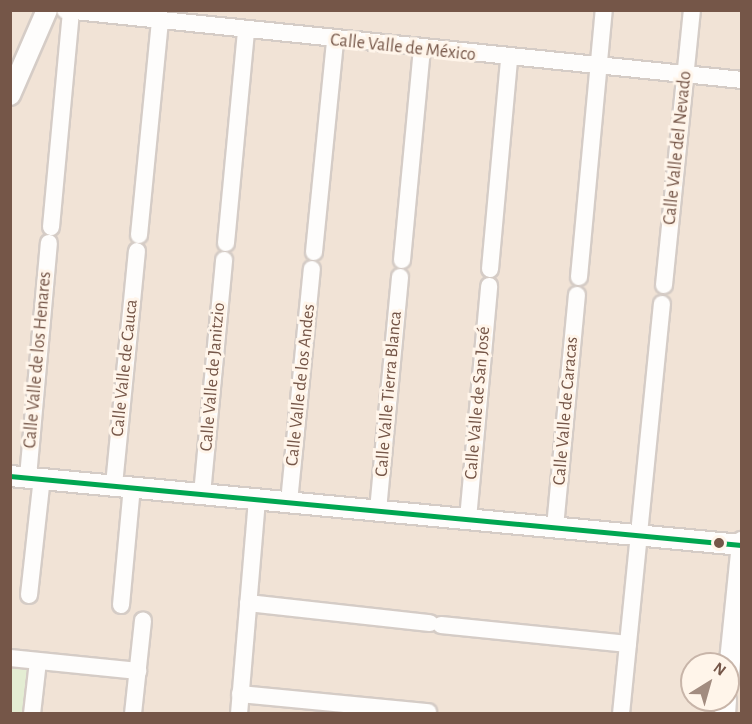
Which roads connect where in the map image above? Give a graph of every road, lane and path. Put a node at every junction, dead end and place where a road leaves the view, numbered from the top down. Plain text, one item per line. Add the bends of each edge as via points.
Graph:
1 (47, 10) edge
2 (211, 10) edge
3 (604, 10) edge
4 (692, 10) edge
5 (68, 12) edge
6 (160, 22) junction
7 (209, 28) junction
8 (246, 32) junction
9 (334, 41) junction
10 (422, 50) junction
11 (509, 60) junction
12 (598, 69) junction
13 (686, 76) junction
14 (741, 80) edge
15 (10, 95) edge
16 (402, 260) dead end
17 (490, 269) dead end
18 (579, 277) dead end
19 (400, 278) dead end
20 (664, 285) dead end
21 (489, 286) dead end
22 (577, 295) dead end
23 (662, 304) dead end
24 (27, 477) edge
25 (123, 486) junction
26 (202, 494) junction
27 (257, 499) junction
28 (289, 502) junction
29 (378, 510) junction
30 (468, 519) junction
31 (555, 527) junction
32 (639, 535) junction
33 (741, 543) edge
34 (29, 595) dead end
35 (248, 603) junction
36 (121, 605) dead end
37 (143, 621) dead end
38 (628, 644) junction
39 (731, 652) edge
40 (10, 658) edge
41 (38, 661) junction
42 (138, 671) junction
43 (240, 694) junction
44 (428, 712) edge
45 (32, 714) edge
46 (133, 714) edge
47 (239, 714) edge
48 (621, 714) edge

1 - 15 street
2 - 7 street
3 - 12 street
4 - 13 street, Calle Valle del Nevado
5 - 6 street, Calle Valle de México
5 - 24 street, Calle Valle de los Henares
6 - 7 street, Calle Valle de México
6 - 25 street, Calle Valle de Cauca via 138,243
7 - 8 street, Calle Valle de México
8 - 9 street, Calle Valle de México
8 - 26 street, Calle Valle de Janitzio
9 - 10 street, Calle Valle de México
9 - 28 street, Calle Valle de los Andes
10 - 11 street, Calle Valle de México
10 - 16 street
11 - 12 street, Calle Valle de México
11 - 17 street
12 - 13 street, Calle Valle de México
12 - 18 street
13 - 14 street, Calle Valle de México
13 - 20 street, Calle Valle del Nevado
19 - 29 street, Calle Valle Tierra Blanca
21 - 30 street, Calle Valle de San José
22 - 31 street, Calle Valle de Caracas
23 - 32 street
24 - 25 street
24 - 34 street, Calle Valle de los Henares
25 - 26 street
25 - 36 street, Calle Valle de Cauca
26 - 27 street
27 - 28 street
27 - 35 street
28 - 29 street
29 - 30 street
30 - 31 street
31 - 32 street
32 - 33 street
32 - 38 street
33 - 39 street
35 - 38 street
35 - 43 street
37 - 42 street
38 - 48 street
40 - 41 street
41 - 42 street
41 - 45 street
42 - 46 street
43 - 44 street
43 - 47 street

